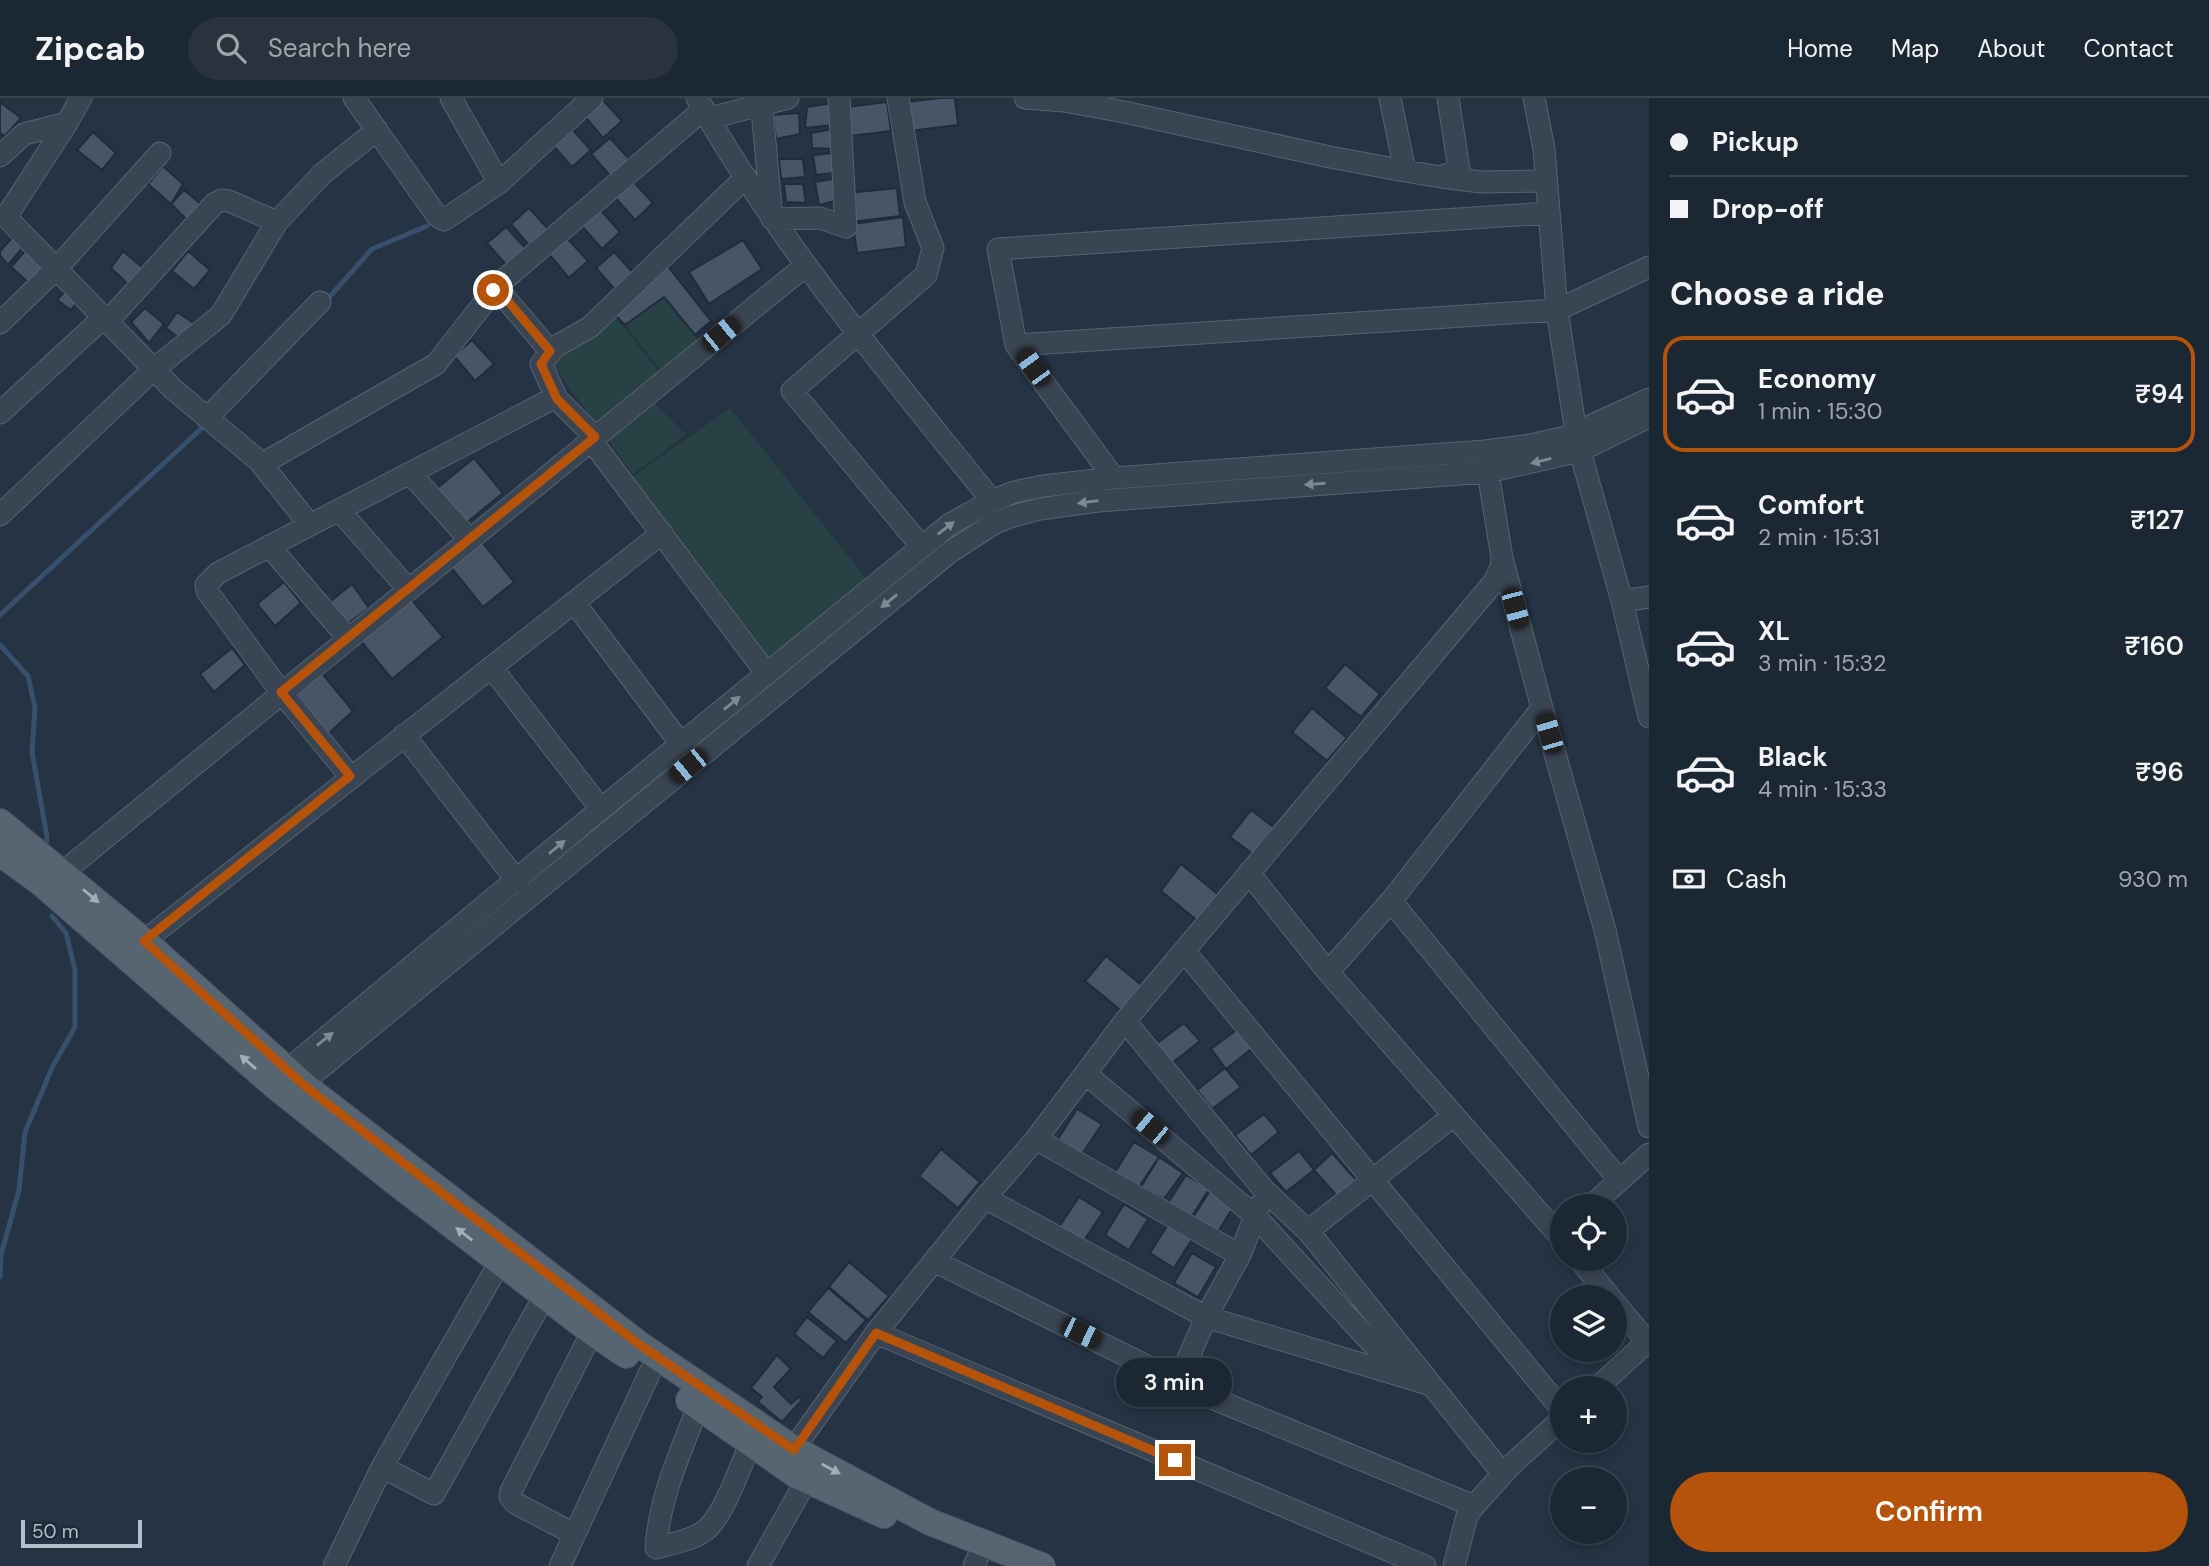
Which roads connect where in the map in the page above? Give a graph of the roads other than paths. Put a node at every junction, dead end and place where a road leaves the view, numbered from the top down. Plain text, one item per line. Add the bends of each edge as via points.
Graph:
1 (80, 98) edge
2 (354, 98) edge
3 (451, 98) edge
4 (788, 98) edge
5 (839, 98) edge
6 (898, 98) edge
7 (1025, 98) edge
8 (1390, 98) edge
9 (1448, 98) edge
10 (1534, 98) edge
11 (586, 100) edge
12 (762, 101) edge
13 (704, 108) edge
14 (67, 124) junction
15 (377, 130) junction
16 (160, 153) dead end
17 (0, 156) edge
18 (1405, 171) junction
19 (746, 177) junction
20 (1441, 177) junction
21 (1546, 181) junction
22 (499, 183) junction
23 (1549, 213) junction
24 (772, 219) junction
25 (3, 220) edge
26 (277, 222) junction
27 (805, 266) junction
28 (1649, 267) edge
29 (57, 268) junction
30 (496, 287) junction
31 (320, 302) dead end
32 (1557, 310) junction
33 (106, 319) junction
34 (0, 323) edge
35 (858, 333) junction
36 (1016, 345) junction
37 (550, 351) junction
38 (154, 369) junction
39 (557, 399) junction
40 (1649, 399) edge
41 (0, 413) edge
42 (1649, 417) edge
43 (207, 418) junction
44 (593, 439) junction
45 (1578, 442) junction
46 (262, 464) junction
47 (1488, 472) junction
48 (410, 473) junction
49 (1114, 478) junction
50 (992, 500) junction
51 (339, 510) junction
52 (0, 515) edge
53 (310, 525) junction
54 (662, 533) junction
55 (469, 539) junction
56 (270, 546) junction
57 (922, 547) junction
58 (1502, 558) junction
59 (408, 589) junction
60 (1649, 597) edge
61 (1622, 601) junction
62 (574, 602) junction
63 (348, 638) junction
64 (491, 667) junction
65 (767, 674) junction
66 (281, 692) junction
67 (1542, 708) junction
68 (1649, 717) edge
69 (404, 735) junction
70 (681, 744) junction
71 (350, 776) junction
72 (601, 809) junction
73 (0, 823) edge
74 (0, 853) edge
75 (62, 873) junction
76 (1249, 873) junction
77 (517, 881) junction
78 (1391, 901) junction
79 (144, 941) junction
80 (1185, 952) junction
81 (1328, 972) junction
82 (1125, 1021) junction
83 (1086, 1074) junction
84 (289, 1084) junction
85 (1453, 1116) junction
86 (1649, 1127) edge
87 (1036, 1139) junction
88 (1649, 1154) edge
89 (1371, 1179) junction
90 (1619, 1181) junction
91 (1264, 1189) junction
92 (1604, 1194) edge
93 (985, 1198) junction
94 (1255, 1216) junction
95 (1550, 1223) edge
96 (1307, 1231) junction
97 (1240, 1255) junction
98 (934, 1261) junction
99 (500, 1262) junction
100 (1589, 1271) edge
101 (1600, 1285) edge
102 (545, 1295) junction
103 (1206, 1317) junction
104 (1627, 1318) edge
105 (592, 1332) junction
106 (876, 1333) junction
107 (1648, 1343) edge
108 (650, 1372) junction
109 (1402, 1376) junction
110 (1611, 1376) edge
111 (1178, 1382) junction
112 (1431, 1385) junction
113 (1550, 1395) edge
114 (698, 1407) junction
115 (1550, 1430) edge
116 (750, 1444) junction
117 (788, 1458) junction
118 (382, 1467) junction
119 (1503, 1474) junction
120 (806, 1481) junction
121 (1474, 1506) junction
122 (574, 1534) junction
123 (983, 1563) edge
124 (334, 1566) edge
125 (559, 1566) edge
126 (758, 1566) edge
127 (1042, 1566) edge
128 (1425, 1566) edge
129 (1454, 1566) edge

1 - 14 street
2 - 15 street
3 - 22 street
4 - 12 street
5 - 24 street via 846,227 820,218
6 - 35 street via 915,202 933,248 926,275
7 - 18 street via 1124,112
8 - 18 street
9 - 20 street via 1459,169
10 - 21 street
11 - 22 street
12 - 13 street
12 - 24 street
13 - 19 street
13 - 30 street
14 - 17 street via 24,134
14 - 25 street
15 - 22 street via 440,219 447,220
15 - 26 street via 322,174
16 - 29 street
18 - 20 street
19 - 24 street
19 - 37 street via 590,327
20 - 21 street
21 - 23 street
23 - 32 street
23 - 36 street via 998,249
24 - 27 street
25 - 29 street
26 - 33 street via 221,200
26 - 38 street via 221,315
27 - 35 street
27 - 44 street
28 - 32 street
29 - 33 street
29 - 34 street
30 - 37 street
30 - 46 street via 436,364
31 - 43 street
32 - 36 street
32 - 45 street
33 - 38 street
33 - 41 street
35 - 50 street
35 - 57 street via 792,391
36 - 49 street
37 - 39 street via 541,364
38 - 43 street
38 - 52 street
39 - 44 street
39 - 48 street
40 - 45 street
42 - 45 street
43 - 46 street
44 - 54 street
44 - 55 street
45 -> 47 street
45 - 49 street
45 - 61 street
46 - 53 street
47 - 58 street
47 -> 84 street via 1098,501 1040,509 995,523 929,569
48 - 51 street
48 - 55 street
49 - 50 street via 1027,489
57 -> 50 street
51 - 53 street
51 - 59 street
53 - 56 street
54 - 62 street
54 - 65 street
55 - 59 street
56 - 63 street
56 - 66 street via 218,573 206,585
57 - 65 street
58 - 67 street
58 - 76 street via 1494,582
59 - 63 street
60 - 61 street
61 - 68 street
62 - 64 street
62 - 70 street
63 - 66 street
64 - 69 street
64 - 72 street
70 -> 65 street
66 - 71 street
66 - 75 street
67 - 78 street
67 - 86 street via 1605,930
69 - 71 street
69 - 77 street
70 - 72 street
71 - 79 street
77 -> 72 street
73 - 75 main road
84 -> 74 main road
75 -> 79 main road
76 - 80 street
76 - 81 street
84 -> 77 street
78 - 81 street
78 - 90 street
79 - 84 main road
80 - 82 street
80 - 89 street
81 - 85 street
82 - 83 street
82 - 91 street
83 - 87 street
83 - 94 street
99 -> 84 main road
84 - 117 main road
85 - 89 street
85 - 95 street
87 - 93 street
87 - 97 street
88 - 90 street
89 - 96 street
89 - 113 street
90 - 92 street
91 - 94 street
91 - 96 street
93 - 98 street
93 - 103 street
94 - 97 street
94 - 109 street
96 - 112 street
97 - 103 street
98 - 106 street
98 - 111 street
99 - 102 main road
99 - 118 street
100 - 101 street
102 - 105 main road
102 - 118 street via 434,1494
103 - 109 street
103 - 111 street
104 - 107 street
105 - 108 main road
105 - 122 street via 510,1497
106 - 117 street
106 - 128 street
107 - 110 street
108 - 114 main road
108 - 122 street
109 - 112 street
111 - 121 street
112 - 119 street
114 - 116 main road
114 - 116 street via 671,1474 656,1548 706,1529 720,1513
115 - 119 street
116 - 117 main road
117 - 120 main road
117 -> 127 main road
118 - 124 street
119 - 121 street
120 - 123 main road
120 - 126 street
121 - 129 street
122 - 125 street

